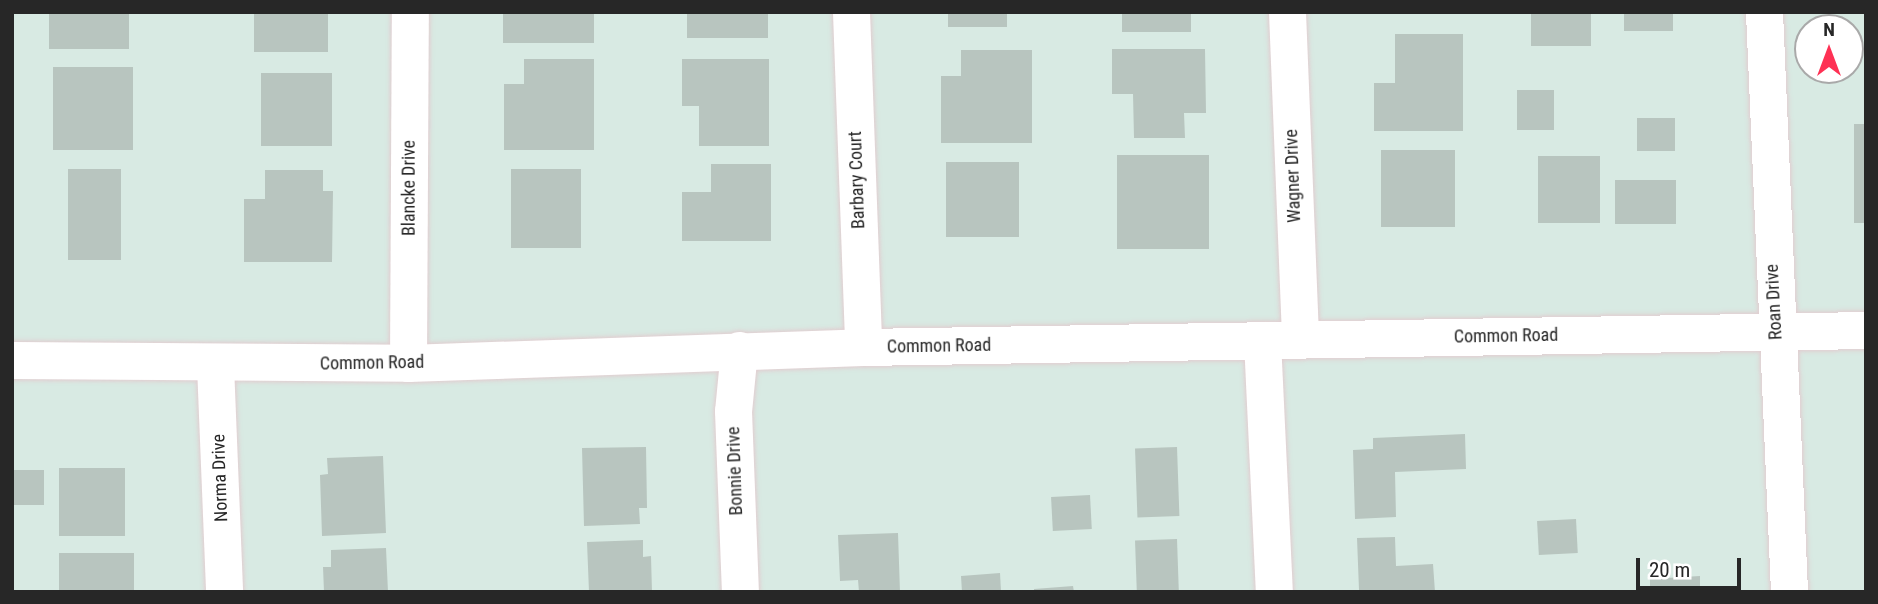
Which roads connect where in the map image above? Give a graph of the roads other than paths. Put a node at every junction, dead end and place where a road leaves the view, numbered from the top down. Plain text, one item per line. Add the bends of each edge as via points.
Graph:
1 (410, 12) edge
2 (851, 12) edge
3 (1287, 12) edge
4 (1764, 12) edge
5 (1866, 330) edge
6 (1775, 332) junction
7 (1262, 340) junction
8 (1300, 340) junction
9 (863, 347) junction
10 (739, 350) junction
11 (12, 360) edge
12 (408, 363) junction
13 (215, 365) junction
14 (224, 592) edge
15 (740, 592) edge
16 (1274, 592) edge
17 (1789, 592) edge

1 - 12 street, Blancke Drive
2 - 9 street, Barbary Court
3 - 8 street, Wagner Drive
4 - 6 street, Roan Drive
5 - 6 street, Common Road
6 - 8 street, Common Road
6 - 17 street, Roan Drive
7 - 8 street, Common Road
7 - 9 street, Common Road
7 - 16 street
9 - 10 street, Common Road
10 - 12 street, Common Road
10 - 15 street, Bonnie Drive via 733,411
11 - 13 street, Common Road
12 - 13 street, Common Road
13 - 14 street, Norma Drive

